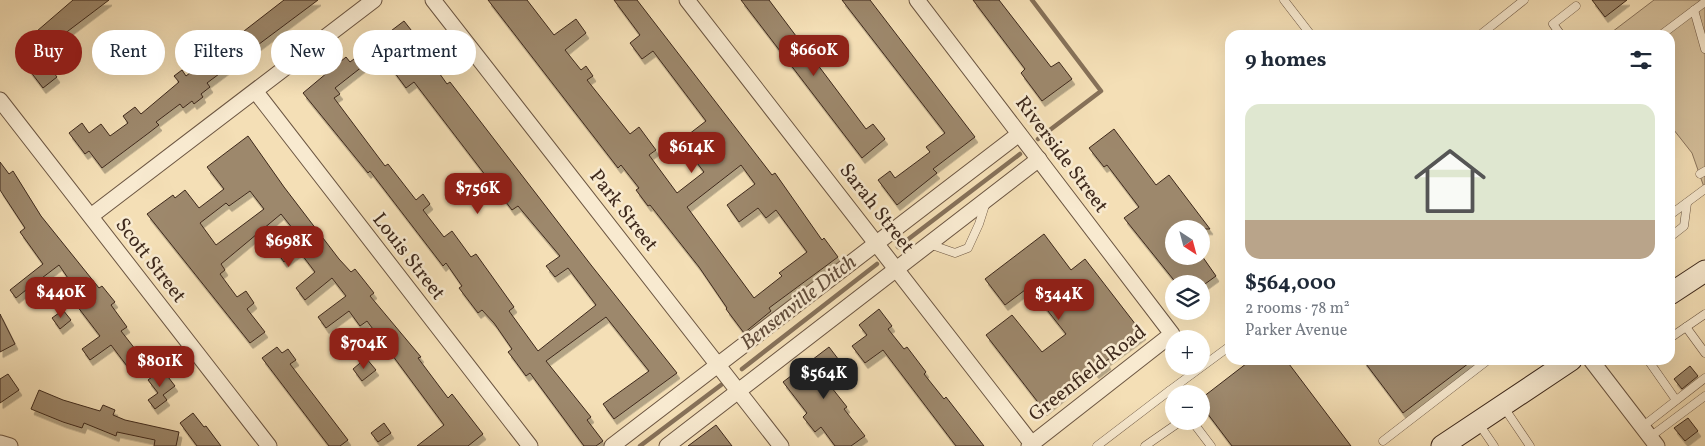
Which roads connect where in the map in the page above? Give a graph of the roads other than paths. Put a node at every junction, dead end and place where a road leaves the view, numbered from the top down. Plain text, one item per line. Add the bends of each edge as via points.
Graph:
1 (374, 0) edge
2 (433, 0) edge
3 (687, 0) edge
4 (917, 0) edge
5 (1284, 0) edge
6 (1524, 0) edge
7 (1705, 2) edge
8 (1576, 6) dead end
9 (1694, 10) junction
10 (1307, 30) edge
11 (1486, 30) edge
12 (1557, 30) edge
13 (1668, 30) edge
14 (1705, 49) edge
15 (256, 92) junction
16 (0, 100) edge
17 (1020, 134) junction
18 (1039, 159) junction
19 (1704, 190) edge
20 (986, 200) junction
21 (1687, 203) junction
22 (1675, 211) edge
23 (91, 216) junction
24 (1675, 233) edge
25 (876, 242) junction
26 (929, 244) junction
27 (897, 269) junction
28 (1705, 271) edge
29 (1675, 291) edge
30 (1705, 314) edge
31 (1686, 327) junction
32 (1169, 330) edge
33 (1675, 335) edge
34 (1165, 339) edge
35 (1225, 350) edge
36 (1705, 353) edge
37 (718, 364) junction
38 (1482, 365) edge
39 (1564, 365) edge
40 (1594, 365) edge
41 (1652, 365) edge
42 (1705, 378) edge
43 (1182, 385) edge
44 (738, 391) junction
45 (1705, 396) edge
46 (1165, 398) edge
47 (1676, 400) junction
48 (1502, 406) junction
49 (1477, 423) junction
50 (1168, 430) edge
51 (1199, 430) edge
52 (1650, 437) edge
53 (1383, 441) dead end
54 (0, 443) edge
55 (1030, 445) edge
56 (10, 446) edge
57 (269, 446) edge
58 (530, 446) edge
59 (612, 446) edge
60 (667, 446) edge
61 (781, 446) edge
62 (1097, 446) edge
63 (1145, 446) edge
64 (1211, 446) edge
65 (1442, 446) edge
66 (1494, 446) edge
67 (1530, 446) edge

1 - 15 street
2 - 37 street, Park Street
3 - 25 street, Sarah Street
4 - 17 street, Riverside Street
5 - 10 lane
6 - 11 lane
7 - 9 lane
8 - 12 lane via 1553,24
9 - 13 lane
9 - 14 lane
15 - 23 street
15 - 58 street, Louis Street
16 - 23 street, Scott Street
17 - 18 street, Riverside Street
17 - 25 street
18 - 20 street
18 - 32 street, Riverside Street
19 - 21 lane
20 - 26 street
20 - 26 lane via 968,248 955,253
21 - 22 lane
21 - 24 lane via 1684,226
23 - 57 street, Scott Street
25 - 27 street, Sarah Street
25 - 37 street
26 - 27 street
27 - 44 street
27 - 55 street, Sarah Street
28 - 29 main road
30 - 31 lane
31 - 33 lane
31 - 36 lane
34 - 55 street, Greenfield Road
35 - 43 lane
37 - 44 street, Park Street
37 - 59 street
38 - 53 lane
39 - 48 main road
40 - 52 street
41 - 47 lane
42 - 47 lane
44 - 60 street
44 - 61 street, Park Street
45 - 52 lane
46 - 62 lane
47 - 52 lane
48 - 49 main road
48 - 67 lane
49 - 65 main road
49 - 66 lane
50 - 63 lane
51 - 64 lane
54 - 56 street

